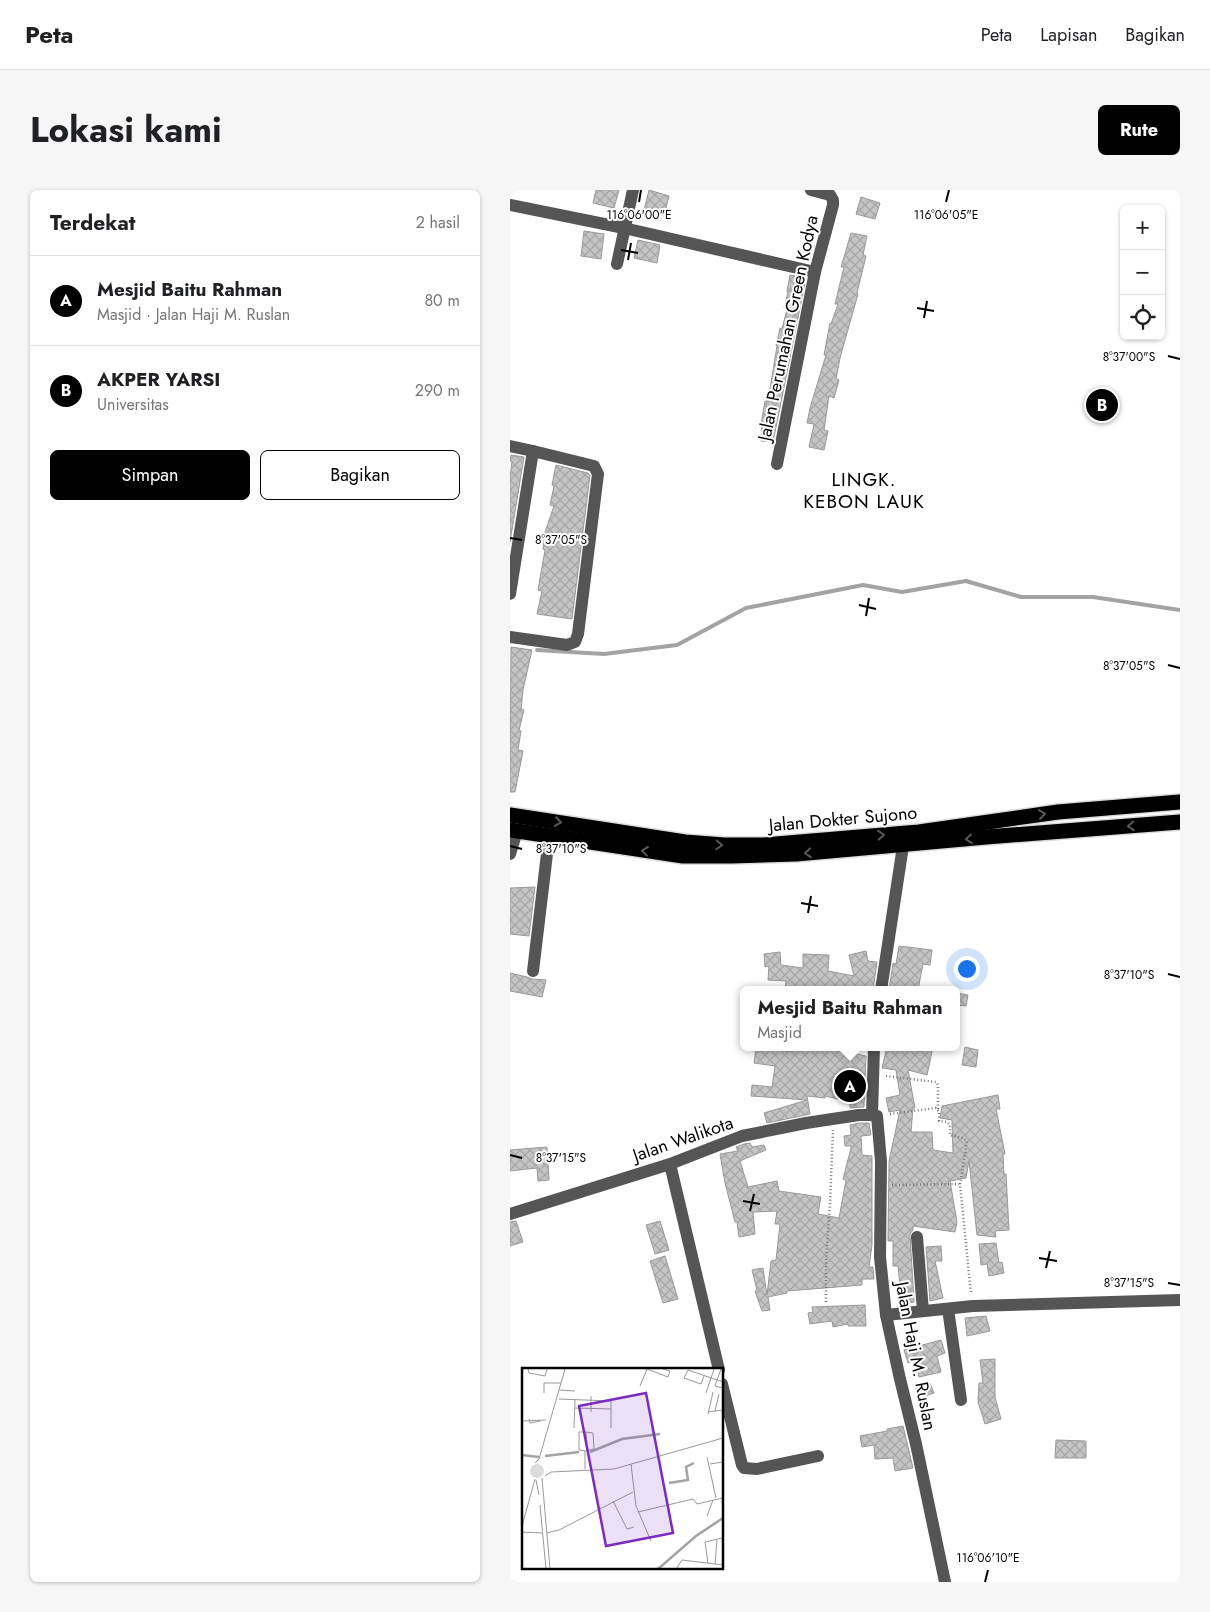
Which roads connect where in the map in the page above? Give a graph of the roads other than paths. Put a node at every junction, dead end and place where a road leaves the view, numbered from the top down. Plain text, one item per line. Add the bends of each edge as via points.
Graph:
1 (633, 190) edge
2 (811, 190) edge
3 (510, 204) edge
4 (624, 228) junction
5 (617, 264) dead end
6 (815, 272) junction
7 (510, 446) edge
8 (533, 451) junction
9 (777, 464) dead end
10 (510, 594) edge
11 (510, 638) edge
12 (1180, 802) edge
13 (510, 815) edge
14 (1180, 822) edge
15 (514, 831) edge
16 (549, 837) junction
17 (903, 846) junction
18 (684, 849) junction
19 (510, 854) edge
20 (533, 971) dead end
21 (882, 986) edge
22 (874, 1051) edge
23 (875, 1115) junction
24 (670, 1164) junction
25 (510, 1214) edge
26 (918, 1238) dead end
27 (1180, 1300) edge
28 (948, 1308) junction
29 (922, 1310) junction
30 (886, 1315) junction
31 (719, 1368) edge
32 (724, 1392) edge
33 (961, 1400) dead end
34 (818, 1456) dead end
35 (945, 1582) edge

1 - 4 street
2 - 6 street, Jalan Perumahan Green Kodya via 830,195 833,200
3 - 4 street
4 - 5 street
4 - 6 street
6 - 9 street, Jalan Perumahan Green Kodya
7 - 8 street
8 - 10 street
8 - 11 street via 594,466 598,474 575,642 567,645
18 -> 12 highway, Jalan Dokter Sujono via 919,832 1058,812
13 -> 18 highway, Jalan Dokter Sujono
14 -> 17 highway
15 - 16 highway
15 - 19 street
18 -> 16 highway
16 - 20 street
17 -> 18 highway via 732,856
17 - 21 street
22 - 23 street, Jalan Haji M. Ruslan
23 - 24 street, Jalan Walikota via 806,1123 742,1136
23 - 30 street, Jalan Haji M. Ruslan via 880,1144 880,1257
24 - 25 street, Jalan Walikota
24 - 31 street
26 - 29 street
27 - 28 street
28 - 29 street
28 - 33 street
29 - 30 street
30 - 35 street, Jalan Haji M. Ruslan
32 - 34 street via 744,1468 757,1469

